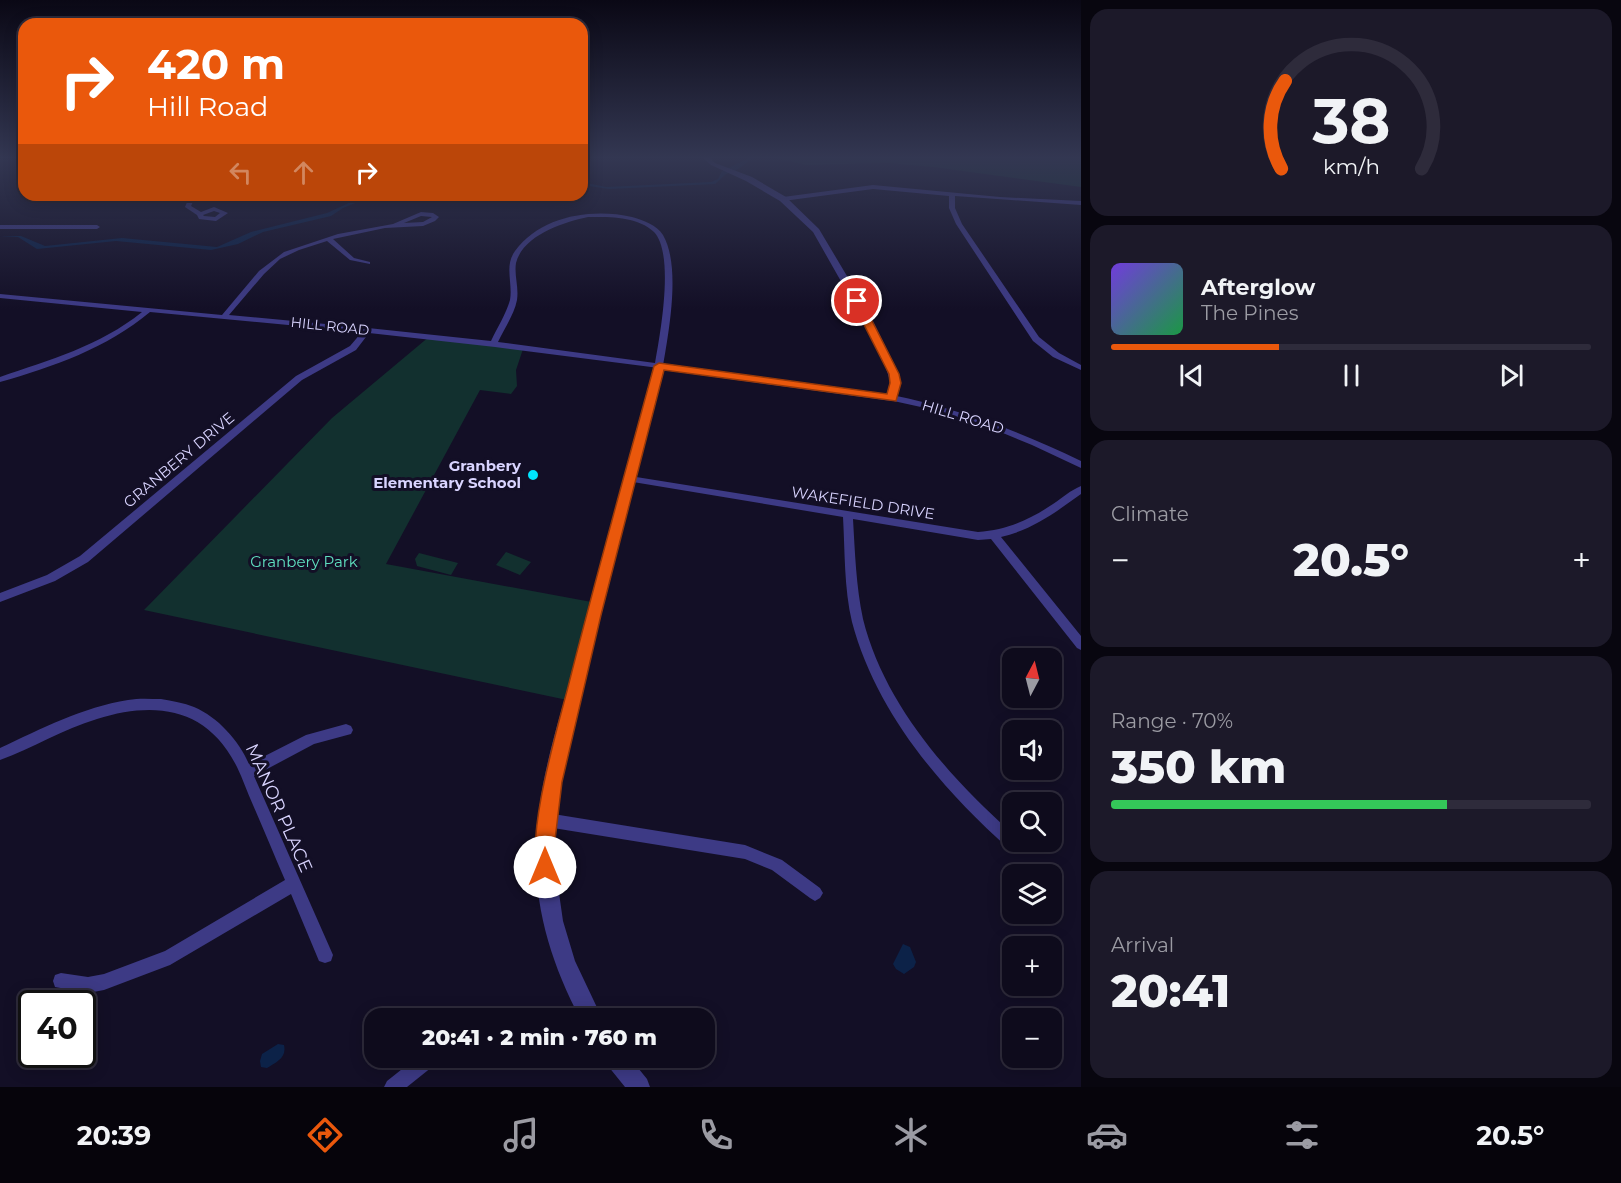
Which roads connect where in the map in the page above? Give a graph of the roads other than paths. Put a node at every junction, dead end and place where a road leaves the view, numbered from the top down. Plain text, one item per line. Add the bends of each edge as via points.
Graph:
1 (190, 208) edge
2 (792, 208) edge
3 (952, 208) edge
4 (200, 214) dead end
5 (395, 225) junction
6 (0, 226) edge
7 (97, 227) dead end
8 (330, 240) junction
9 (368, 263) dead end
10 (0, 296) edge
11 (148, 310) junction
12 (225, 315) junction
13 (368, 330) junction
14 (494, 343) junction
15 (659, 366) junction
16 (1081, 368) edge
17 (0, 380) edge
18 (892, 398) junction
19 (1081, 465) edge
20 (630, 479) junction
21 (1081, 489) edge
22 (848, 516) junction
23 (994, 536) junction
24 (0, 598) edge
25 (1081, 645) edge
26 (346, 730) dead end
27 (0, 754) edge
28 (246, 772) junction
29 (547, 820) junction
30 (1002, 833) edge
31 (293, 884) junction
32 (815, 893) dead end
33 (325, 955) dead end
34 (61, 981) dead end
35 (586, 1008) edge
36 (417, 1068) edge
37 (624, 1068) edge
38 (393, 1087) edge
39 (639, 1087) edge

1 - 4 street
2 - 18 street via 816,231 864,314 894,374
3 - 16 street via 958,224 1029,330 1045,347
5 - 5 street via 425,223 436,218 424,214
5 - 8 street
6 - 7 street
8 - 9 street via 352,259
8 - 12 street via 279,257
10 - 11 street, HILL ROAD
11 - 12 street, HILL ROAD
11 - 17 street via 126,329 102,342
12 - 13 street, HILL ROAD
13 - 14 street, HILL ROAD
13 - 24 street, GRANBERY DRIVE via 353,348 299,378 84,559 51,578
14 - 15 street, HILL ROAD
14 - 15 street via 513,302 512,266 522,246 543,230 566,220 618,216 649,226 662,242 668,292
15 - 18 street, HILL ROAD
15 - 20 street
18 - 19 street, HILL ROAD via 994,424
20 - 22 street, WAKEFIELD DRIVE
20 - 29 street via 561,745
21 - 23 street, WAKEFIELD DRIVE via 1028,525
22 - 23 street, WAKEFIELD DRIVE via 961,535
22 - 30 street via 858,622 885,689 910,729 973,808
23 - 25 street
26 - 28 street via 311,739
27 - 28 street, MANOR PLACE via 104,710 130,704 158,704 193,712 215,725 228,739
28 - 31 street, MANOR PLACE
29 - 32 street via 745,852 777,865
29 - 35 street via 545,867 553,922 569,972
31 - 33 street, MANOR PLACE
31 - 34 street via 170,957 104,982
36 - 38 street
37 - 39 street

